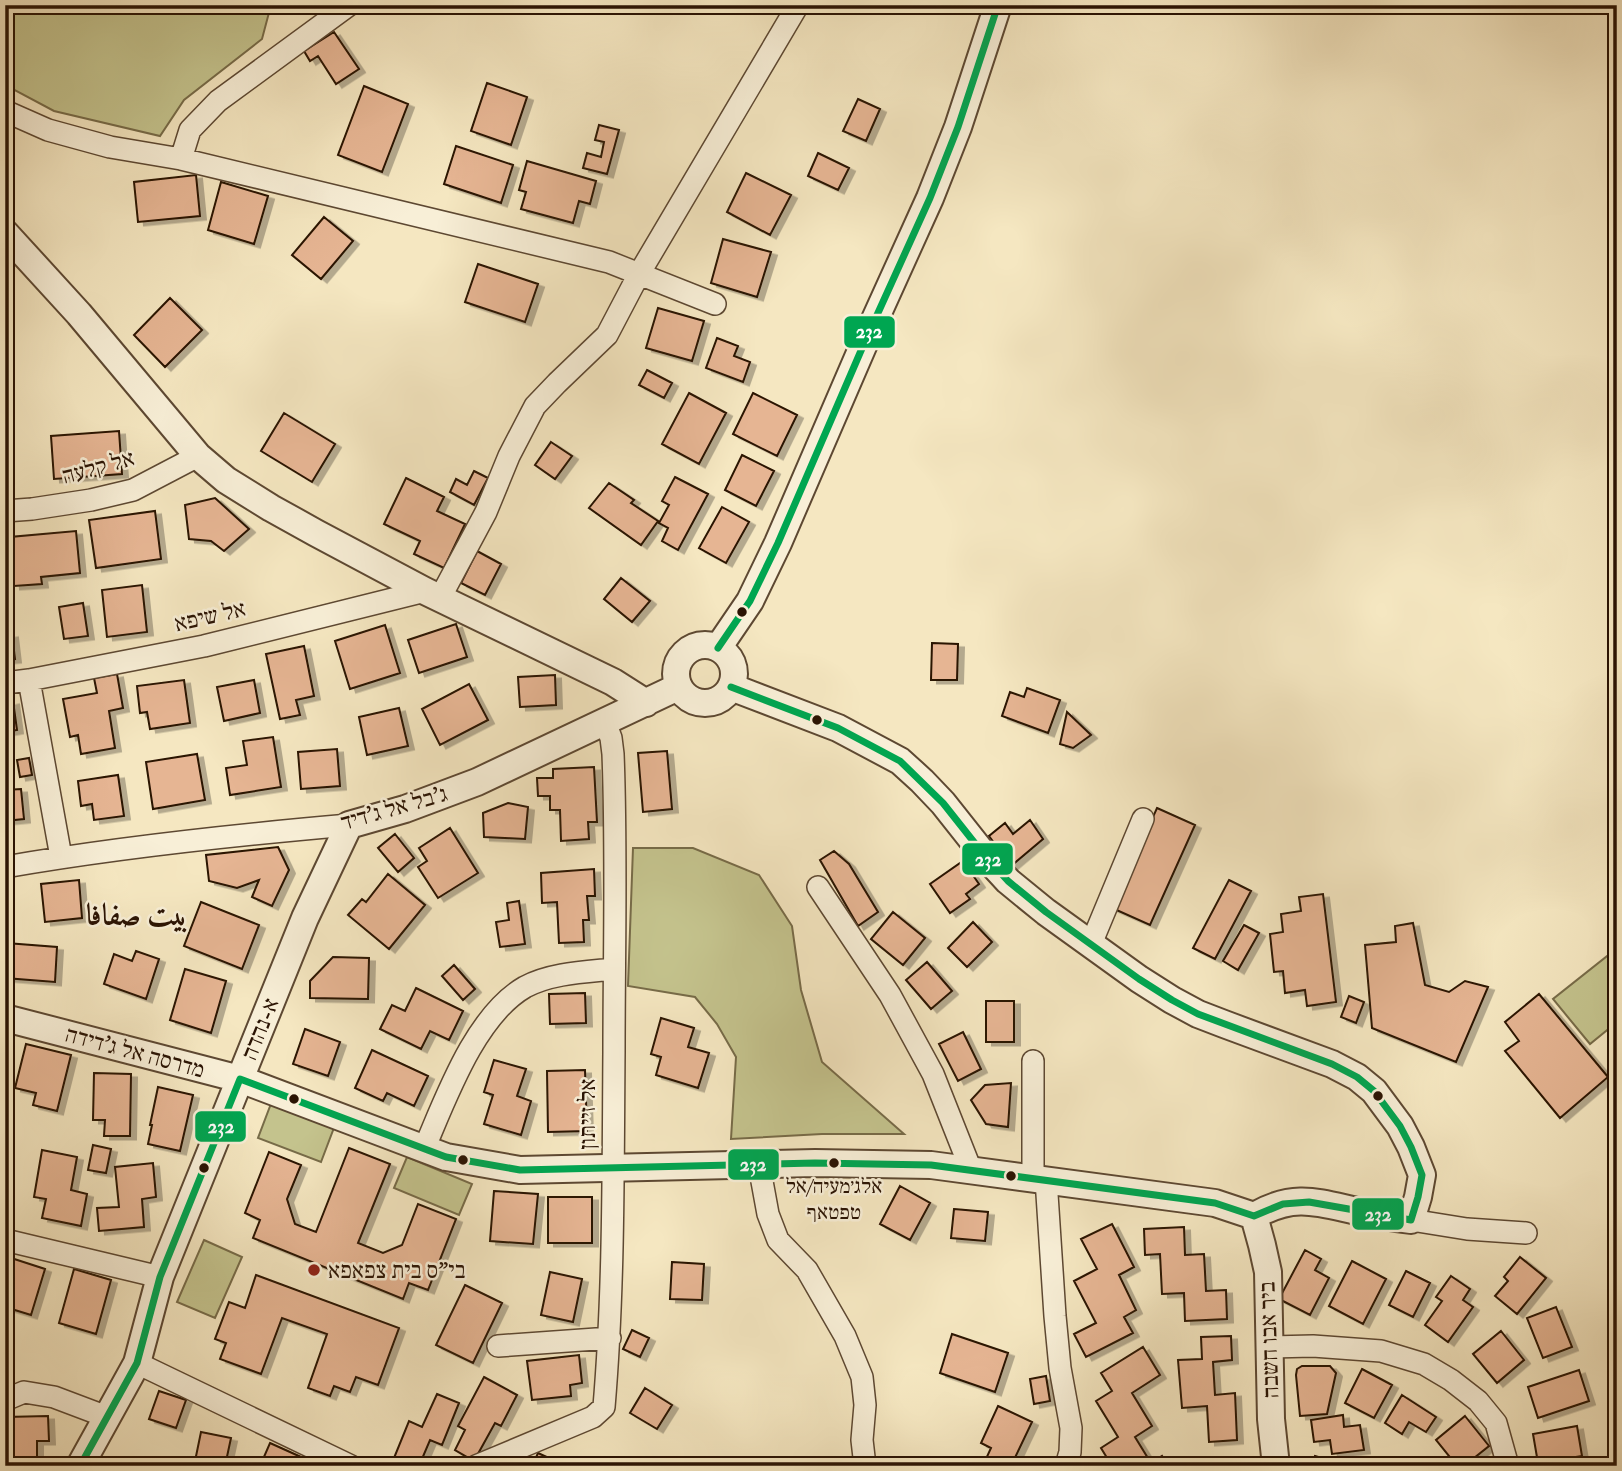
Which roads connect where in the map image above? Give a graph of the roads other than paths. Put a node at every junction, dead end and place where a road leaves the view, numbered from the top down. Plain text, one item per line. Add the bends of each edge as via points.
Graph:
1 (349, 5) edge
2 (798, 5) edge
3 (998, 5) edge
4 (5, 111) edge
5 (181, 159) junction
6 (5, 233) edge
7 (639, 274) junction
8 (715, 304) dead end
9 (198, 456) junction
10 (5, 511) edge
11 (433, 594) junction
12 (718, 648) junction
13 (29, 680) junction
14 (5, 682) edge
15 (678, 687) junction
16 (731, 687) junction
17 (646, 702) junction
18 (605, 722) junction
19 (1143, 819) dead end
20 (349, 825) junction
21 (61, 857) junction
22 (5, 867) edge
23 (818, 887) dead end
24 (1090, 944) junction
25 (614, 969) junction
26 (5, 1018) edge
27 (1033, 1061) dead end
28 (240, 1079) junction
29 (424, 1149) junction
30 (759, 1165) junction
31 (613, 1168) junction
32 (971, 1170) junction
33 (1040, 1178) junction
34 (1254, 1216) junction
35 (1411, 1220) junction
36 (1526, 1233) dead end
37 (5, 1240) edge
38 (160, 1277) junction
39 (610, 1338) junction
40 (498, 1346) dead end
41 (1270, 1347) junction
42 (137, 1363) junction
43 (5, 1400) edge
44 (107, 1417) junction
45 (80, 1466) edge
46 (351, 1466) edge
47 (476, 1466) edge
48 (865, 1466) edge
49 (1066, 1466) edge
50 (1276, 1466) edge
51 (1508, 1466) edge

1 - 5 street via 218,101 190,130
2 - 7 street
3 - 12 street via 930,198 778,543 750,601
4 - 5 street via 97,144
5 - 7 street via 609,262
6 - 9 street
7 - 8 street
7 - 11 street via 607,335 535,406 486,512
9 - 10 street, אל קלעה via 133,490
9 - 11 street via 271,508
11 - 13 street, אל שיפא
11 - 17 street via 587,668
12 - 15 street via 700,645 684,653 676,669
12 - 16 street via 734,669
13 - 14 street, אל שיפא
13 - 21 street
15 - 16 street via 700,703 718,700
15 - 17 street, ג'בל אל ג'דיד
16 - 24 street via 838,729 900,761 943,803 1008,881
17 - 18 street, ג'בל אל ג'דיד
18 - 20 street, ג'בל אל ג'דיד via 477,782
18 - 25 street, אל זייתון via 614,776
19 - 24 street
20 - 21 street, ג'בל אל ג'דיד
20 - 28 street, א-נהדה
21 - 22 street, ג'בל אל ג'דיד
23 - 32 street via 909,1029 933,1074
24 - 35 street via 1198,1014 1332,1064 1374,1091 1400,1126 1422,1175
25 - 29 street via 548,979 508,1000 475,1040
25 - 31 street, אל זייתון
26 - 28 street, מדרסה אל ג'דידה
27 - 33 street
28 - 29 street, מדרסה אל ג'דידה
28 - 38 street, א-נהדה
29 - 31 street, מדרסה אל ג'דידה via 520,1170
30 - 31 street, מדרסה אל ג'דידה
30 - 32 street, מדרסה אל ג'דידה via 931,1165
30 - 48 street via 778,1240 807,1270 845,1336 862,1377
31 - 39 street, אל זייתון
32 - 33 street, מדרסה אל ג'דידה
33 - 34 street, מדרסה אל ג'דידה via 1215,1202
33 - 49 street via 1071,1429
34 - 35 street via 1284,1203 1309,1200
34 - 41 street, ביר אבו חשבה via 1268,1272
35 - 36 street
37 - 38 street
38 - 42 street, א-נהדה
39 - 40 street
39 - 47 street, אל זייתון via 604,1407 593,1418
41 - 50 street, ביר אבו חשבה
41 - 51 street via 1381,1351 1424,1364 1478,1401 1496,1423
42 - 44 street, א-נהדה
42 - 46 street
43 - 44 street via 24,1392 54,1397
44 - 45 street, א-נהדה

